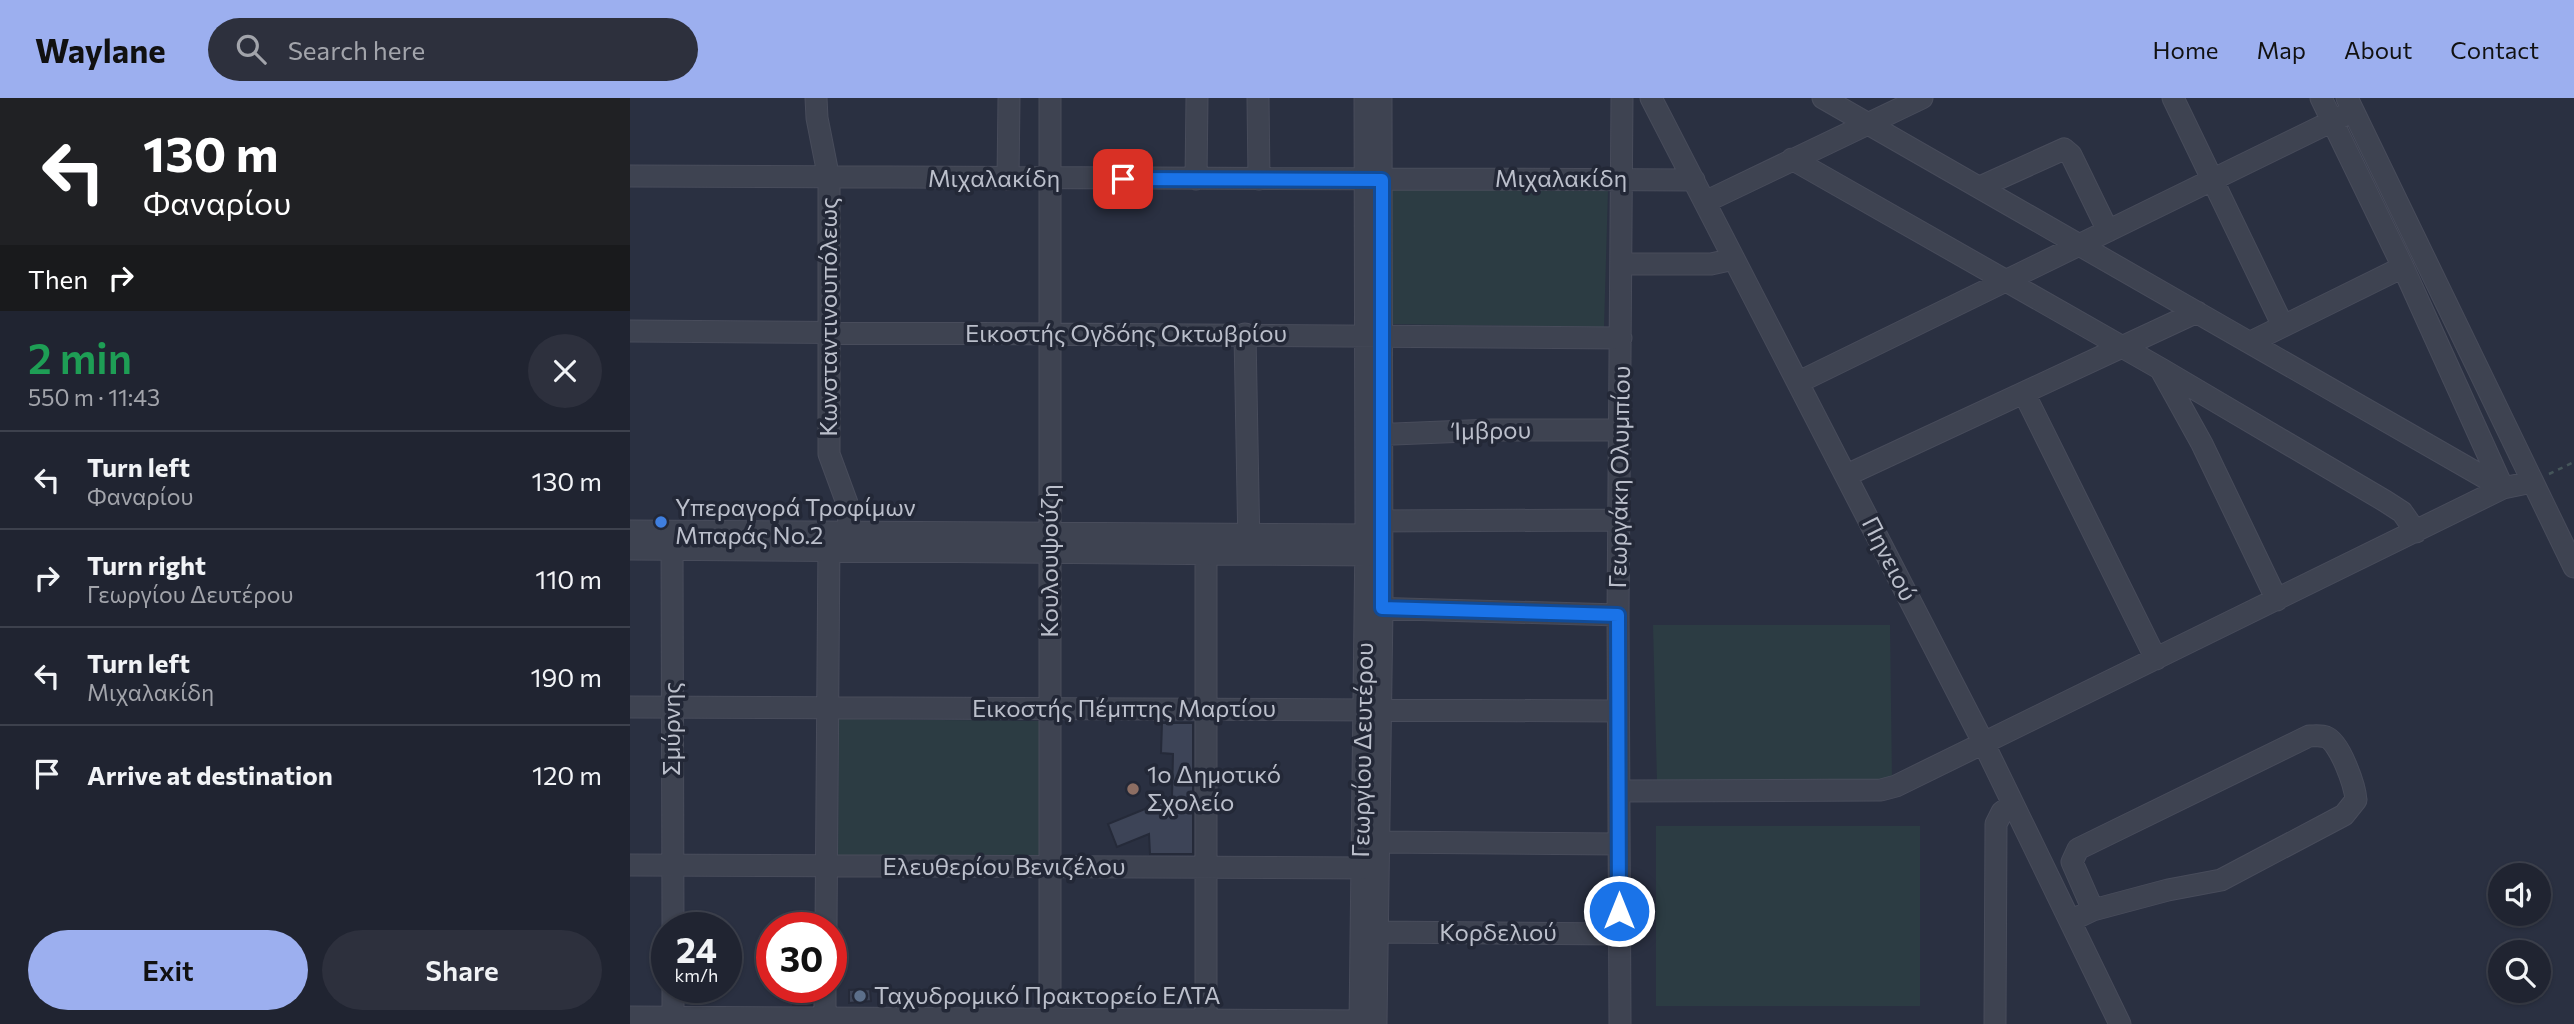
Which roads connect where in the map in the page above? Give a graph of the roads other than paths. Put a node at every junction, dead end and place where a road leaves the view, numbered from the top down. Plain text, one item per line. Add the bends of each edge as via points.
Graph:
1 (816, 98) edge
2 (1009, 98) edge
3 (1050, 98) edge
4 (1197, 98) edge
5 (1258, 98) edge
6 (1365, 98) edge
7 (1381, 98) edge
8 (1622, 98) edge
9 (1651, 98) edge
10 (1824, 98) edge
11 (1922, 98) edge
12 (2173, 98) edge
13 (2320, 98) edge
14 (2350, 105) edge
15 (2333, 123) junction
16 (1867, 124) junction
17 (1792, 159) junction
18 (630, 176) edge
19 (829, 178) junction
20 (1008, 179) junction
21 (1050, 179) junction
22 (1196, 179) junction
23 (1259, 179) junction
24 (1622, 179) junction
25 (1374, 180) junction
26 (1694, 180) junction
27 (2214, 181) junction
28 (1980, 187) junction
29 (1705, 202) junction
30 (2108, 231) junction
31 (2077, 245) junction
32 (1734, 259) junction
33 (1622, 264) junction
34 (2403, 267) junction
35 (2005, 280) junction
36 (2197, 312) junction
37 (2283, 326) junction
38 (630, 331) edge
39 (828, 333) junction
40 (1052, 333) junction
41 (1245, 334) junction
42 (1374, 336) junction
43 (1621, 338) junction
44 (2251, 342) junction
45 (2122, 347) junction
46 (2161, 369) junction
47 (1799, 382) junction
48 (2024, 393) junction
49 (1620, 430) junction
50 (1373, 435) junction
51 (1847, 475) junction
52 (2532, 482) junction
53 (2504, 488) junction
54 (1619, 520) junction
55 (630, 531) edge
56 (2416, 531) junction
57 (1374, 537) junction
58 (836, 539) junction
59 (672, 540) junction
60 (1050, 543) junction
61 (1206, 545) junction
62 (1249, 545) junction
63 (630, 549) edge
64 (2574, 566) edge
65 (2277, 600) junction
66 (1373, 608) junction
67 (1618, 615) junction
68 (2156, 659) junction
69 (630, 707) edge
70 (671, 707) junction
71 (827, 708) junction
72 (1050, 709) junction
73 (1207, 709) junction
74 (1372, 710) junction
75 (1618, 711) junction
76 (1983, 742) junction
77 (1619, 791) junction
78 (2013, 804) junction
79 (1378, 842) junction
80 (1619, 844) junction
81 (630, 865) edge
82 (672, 865) junction
83 (826, 866) junction
84 (1049, 867) junction
85 (1206, 868) junction
86 (1370, 868) junction
87 (2093, 910) junction
88 (673, 912) edge
89 (825, 912) edge
90 (2070, 921) junction
91 (1377, 932) junction
92 (1619, 934) junction
93 (673, 1003) edge
94 (825, 1003) edge
95 (630, 1017) edge
96 (673, 1021) edge
97 (825, 1021) edge
98 (989, 1021) edge
99 (1049, 1021) edge
100 (1206, 1022) edge
101 (1368, 1023) edge
102 (1620, 1024) edge
103 (1996, 1024) edge
104 (2120, 1024) edge

1 - 19 street, Κωνσταντινουπόλεως
2 - 20 street
3 - 21 street, Κουλουψούζη
4 - 22 street
5 - 23 street
6 - 25 street, Γεωργίου Δευτέρου
7 - 25 street, Γεωργίου Δευτέρου
8 - 24 street, Γεωργάκη Ολυμπίου
9 - 26 street, Πηνειού
10 - 16 street
11 - 16 street
12 - 27 street
13 - 15 street
14 - 15 street
14 - 52 street
15 - 27 street
15 - 34 street
16 - 17 street
16 - 28 street
17 - 29 street
17 - 35 street
18 - 19 street, Μιχαλακίδη
19 - 20 street, Μιχαλακίδη
19 - 39 street, Κωνσταντινουπόλεως
20 - 21 street, Μιχαλακίδη
21 - 22 street, Μιχαλακίδη
21 - 40 street, Κουλουψούζη
22 - 23 street, Μιχαλακίδη
23 - 25 street, Μιχαλακίδη
24 - 25 street, Μιχαλακίδη
24 - 26 street, Μιχαλακίδη
24 - 33 street, Γεωργάκη Ολυμπίου
25 - 42 street, Γεωργίου Δευτέρου
26 - 29 street, Πηνειού
27 - 30 street
27 - 37 street
28 - 30 street via 2064,149
28 - 31 street
29 - 32 street, Πηνειού
30 - 31 street
31 - 35 street
31 - 36 street
32 - 33 street via 1711,264
32 - 47 street, Πηνειού
33 - 43 street, Γεωργάκη Ολυμπίου
34 - 37 street
34 - 53 street
35 - 45 street
35 - 47 street
36 - 44 street
36 - 45 street
37 - 44 street
38 - 39 street, Εικοστής Ογδόης Οκτωβρίου
39 - 40 street, Εικοστής Ογδόης Οκτωβρίου
39 - 58 street, Κωνσταντινουπόλεως via 829,454 850,511
40 - 41 street, Εικοστής Ογδόης Οκτωβρίου
40 - 60 street, Κουλουψούζη
41 - 42 street, Εικοστής Ογδόης Οκτωβρίου
41 - 62 street
42 - 43 street, Εικοστής Ογδόης Οκτωβρίου
42 - 50 street, Γεωργίου Δευτέρου
43 - 49 street, Γεωργάκη Ολυμπίου
44 - 53 street
45 - 46 street
45 - 48 street
46 - 56 street via 2394,506
46 - 65 street
47 - 51 street, Πηνειού
48 - 51 street
48 - 68 street
49 - 50 street, Ίμβρου
49 - 54 street, Γεωργάκη Ολυμπίου
50 - 57 street, Γεωργίου Δευτέρου
51 - 76 street, Πηνειού
52 - 53 street
52 - 64 street
53 - 56 street
54 - 57 street
54 - 67 street, Γεωργάκη Ολυμπίου
55 - 59 street
56 - 65 street
57 - 62 street
57 - 66 street, Γεωργίου Δευτέρου
58 - 59 street
58 - 60 street
58 - 71 street, Κωνσταντινουπόλεως
59 - 63 street
59 - 70 street, Σμύρνης
60 - 61 street
60 - 72 street, Κουλουψούζη
61 - 62 street
61 - 73 street
65 - 68 street
66 - 67 street
66 - 74 street, Γεωργίου Δευτέρου
67 - 75 street, Γεωργάκη Ολυμπίου
68 - 76 street
69 - 70 street, Εικοστής Πέμπτης Μαρτίου
70 - 71 street, Εικοστής Πέμπτης Μαρτίου
70 - 82 street, Σμύρνης
71 - 72 street, Εικοστής Πέμπτης Μαρτίου
71 - 83 street, Κωνσταντινουπόλεως
72 - 73 street, Εικοστής Πέμπτης Μαρτίου
72 - 84 street, Κουλουψούζη
73 - 74 street, Εικοστής Πέμπτης Μαρτίου
73 - 85 street
74 - 75 street, Εικοστής Πέμπτης Μαρτίου
74 - 79 street, Γεωργίου Δευτέρου
74 - 86 street, Γεωργίου Δευτέρου
75 - 77 street, Γεωργάκη Ολυμπίου
76 - 77 street via 1881,790
76 - 78 street, Πηνειού
77 - 80 street, Γεωργάκη Ολυμπίου
78 - 90 street, Πηνειού
78 - 103 street via 2002,811 1996,824
79 - 80 street
79 - 86 street, Γεωργίου Δευτέρου
80 - 92 street, Γεωργάκη Ολυμπίου
81 - 82 street, Ελευθερίου Βενιζέλου
82 - 83 street, Ελευθερίου Βενιζέλου
82 - 88 street, Σμύρνης
83 - 84 street, Ελευθερίου Βενιζέλου
83 - 89 street, Κωνσταντινουπόλεως
84 - 85 street, Ελευθερίου Βενιζέλου
84 - 99 street, Κουλουψούζη
85 - 86 street, Ελευθερίου Βενιζέλου
85 - 100 street
86 - 91 street, Γεωργίου Δευτέρου
86 - 101 street, Γεωργίου Δευτέρου
87 - 87 street via 2221,880 2344,815 2356,800 2355,788 2334,742 2324,736 2309,736 2078,849 2072,862
87 - 90 street
90 - 104 street, Πηνειού
91 - 92 street, Κορδελιού
91 - 101 street, Γεωργίου Δευτέρου
92 - 102 street, Γεωργάκη Ολυμπίου
93 - 96 street
94 - 97 street
95 - 96 street
96 - 97 street
97 - 98 street
98 - 99 street
99 - 100 street
100 - 101 street

